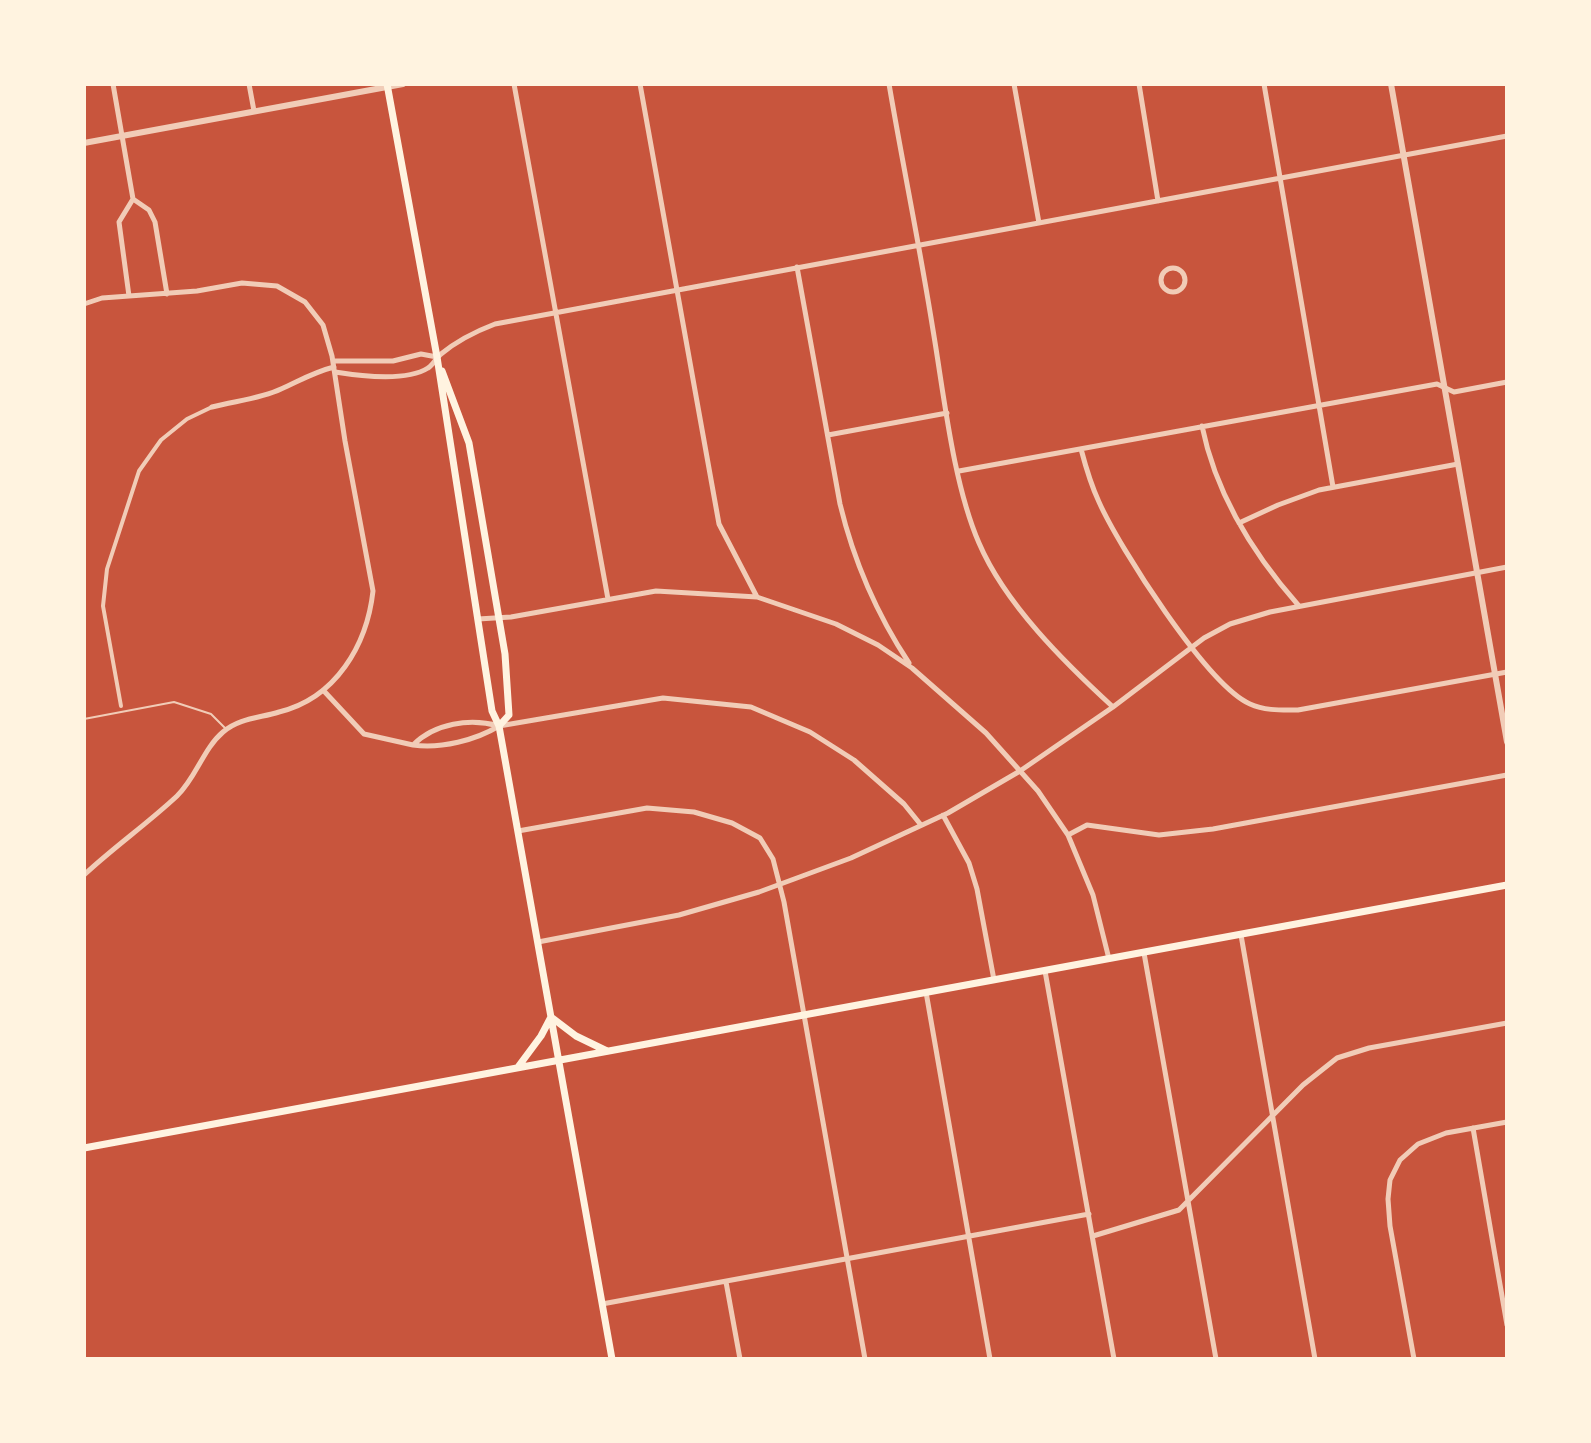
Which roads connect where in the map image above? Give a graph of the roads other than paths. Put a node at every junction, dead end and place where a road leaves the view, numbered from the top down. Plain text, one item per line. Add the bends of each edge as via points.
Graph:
1 (113, 84) edge
2 (249, 84) edge
3 (403, 84) edge
4 (514, 84) edge
5 (640, 84) edge
6 (889, 84) edge
7 (1014, 84) edge
8 (1139, 84) edge
9 (1264, 84) edge
10 (1391, 84) edge
11 (387, 85) edge
12 (254, 111) junction
13 (122, 136) junction
14 (1507, 136) edge
15 (84, 143) edge
16 (1404, 155) junction
17 (1280, 178) junction
18 (133, 199) junction
19 (1158, 201) junction
20 (1039, 223) junction
21 (917, 245) junction
22 (797, 267) junction
23 (1172, 268) joint
24 (676, 290) junction
25 (167, 294) junction
26 (129, 296) junction
27 (84, 304) edge
28 (556, 313) junction
29 (437, 357) junction
30 (334, 367) junction
31 (1507, 382) edge
32 (1444, 387) junction
33 (1319, 405) junction
34 (212, 407) joint
35 (947, 413) junction
36 (1202, 426) junction
37 (828, 435) junction
38 (1081, 449) junction
39 (1458, 464) junction
40 (959, 471) junction
41 (1333, 487) junction
42 (1239, 523) junction
43 (1507, 567) edge
44 (1477, 573) junction
45 (757, 597) junction
46 (608, 599) junction
47 (1299, 606) junction
48 (499, 618) junction
49 (477, 620) junction
50 (1193, 647) junction
51 (912, 668) junction
52 (1507, 672) edge
53 (1495, 674) junction
54 (323, 690) junction
55 (121, 706) dead end
56 (1113, 707) junction
57 (84, 719) edge
58 (499, 726) junction
59 (226, 729) junction
60 (1507, 742) edge
61 (413, 745) junction
62 (1020, 771) junction
63 (1507, 775) edge
64 (943, 815) junction
65 (921, 825) junction
66 (518, 831) junction
67 (1068, 835) junction
68 (84, 875) edge
69 (780, 884) junction
70 (1507, 885) edge
71 (1241, 935) junction
72 (538, 942) junction
73 (1144, 953) junction
74 (1109, 959) junction
75 (1045, 971) junction
76 (994, 980) junction
77 (926, 992) junction
78 (805, 1014) junction
79 (551, 1017) junction
80 (1507, 1023) edge
81 (608, 1051) junction
82 (559, 1060) junction
83 (518, 1067) junction
84 (1273, 1114) junction
85 (1507, 1122) edge
86 (1473, 1128) junction
87 (84, 1148) edge
88 (1189, 1199) junction
89 (1089, 1214) junction
90 (1093, 1236) junction
91 (969, 1237) junction
92 (847, 1259) junction
93 (726, 1282) junction
94 (602, 1304) junction
95 (1507, 1325) edge
96 (612, 1359) edge
97 (740, 1359) edge
98 (865, 1359) edge
99 (990, 1359) edge
100 (1114, 1359) edge
101 (1216, 1359) edge
102 (1315, 1359) edge
103 (1414, 1359) edge

1 - 13 street
2 - 12 street
3 - 11 street
4 - 28 street
5 - 24 street
6 - 21 street
7 - 20 street
8 - 19 street
9 - 17 street
10 - 16 street
11 - 12 street
11 - 29 main road
12 - 13 street
13 - 15 street
13 - 18 street
14 - 16 street
16 - 17 street
16 - 32 street
17 - 19 street
17 - 33 street
18 - 25 street via 155,222
18 - 26 street via 119,222
19 - 20 street
20 - 21 street
21 - 22 street
21 - 35 street
22 - 24 street
22 - 37 street
23 - 23 street via 1161,279 1173,292 1184,287 1186,279
24 - 28 street
24 - 45 street via 719,524
25 - 26 street
25 - 30 street via 242,283 277,286 305,302 323,325
26 - 27 street
28 - 29 street via 495,324 463,337
28 - 46 street
29 - 30 street via 421,354
29 - 30 street via 428,368 408,375 365,377
29 - 48 main road via 469,443
29 - 49 main road
30 - 34 street via 265,395
30 - 54 street via 373,591 365,634 342,674
31 - 32 street via 1454,392
32 - 33 street
32 - 39 street
33 - 36 street
33 - 41 street
34 - 55 street via 161,440 139,471 107,569 103,606
35 - 37 street
35 - 40 street
36 - 38 street
36 - 42 street via 1221,488
37 - 51 street via 859,570
38 - 40 street
38 - 50 street via 1115,533
39 - 41 street
39 - 44 street
40 - 56 street via 980,546 1007,591
41 - 42 street
42 - 47 street via 1270,573
43 - 44 street
44 - 47 street
44 - 53 street
45 - 46 street via 656,591
45 - 51 street via 836,624
46 - 48 street
47 - 50 street via 1230,624
48 - 49 street
48 - 58 main road via 509,715
49 - 58 main road
50 - 53 street via 1234,694 1271,710 1298,710
50 - 56 street
51 - 62 street via 986,733
52 - 53 street
53 - 60 street
54 - 59 street via 294,708
54 - 61 street via 364,734
56 - 62 street
57 - 59 lane via 174,702 211,714
58 - 61 street via 481,737
58 - 61 street via 480,721 442,727
58 - 65 street via 663,698 751,707 810,732 854,760
58 - 66 main road
59 - 68 street via 179,794
62 - 64 street
62 - 67 street
63 - 67 street via 1213,829 1159,835 1087,825
64 - 65 street
64 - 76 street via 969,863
65 - 69 street
66 - 69 street via 647,808 694,812 760,838
66 - 72 main road
67 - 74 street via 1093,895
69 - 72 street via 679,915
69 - 78 street
70 - 71 main road
71 - 73 main road
71 - 84 street
72 - 79 main road
73 - 74 main road
73 - 88 street
74 - 75 main road
75 - 76 main road
75 - 89 street
76 - 77 main road
77 - 78 main road
77 - 91 street
78 - 81 main road
78 - 92 street
79 - 81 main road
79 - 82 main road
79 - 83 main road
80 - 84 street via 1337,1058
81 - 82 main road
82 - 83 main road
82 - 94 main road
83 - 87 main road
84 - 88 street
84 - 102 street
85 - 86 street
86 - 95 street
86 - 103 street via 1418,1144 1400,1160 1390,1180 1389,1212
88 - 90 street via 1179,1210
88 - 101 street
89 - 90 street
89 - 91 street
90 - 100 street
91 - 92 street
91 - 99 street
92 - 93 street
92 - 98 street
93 - 94 street
93 - 97 street
94 - 96 main road

